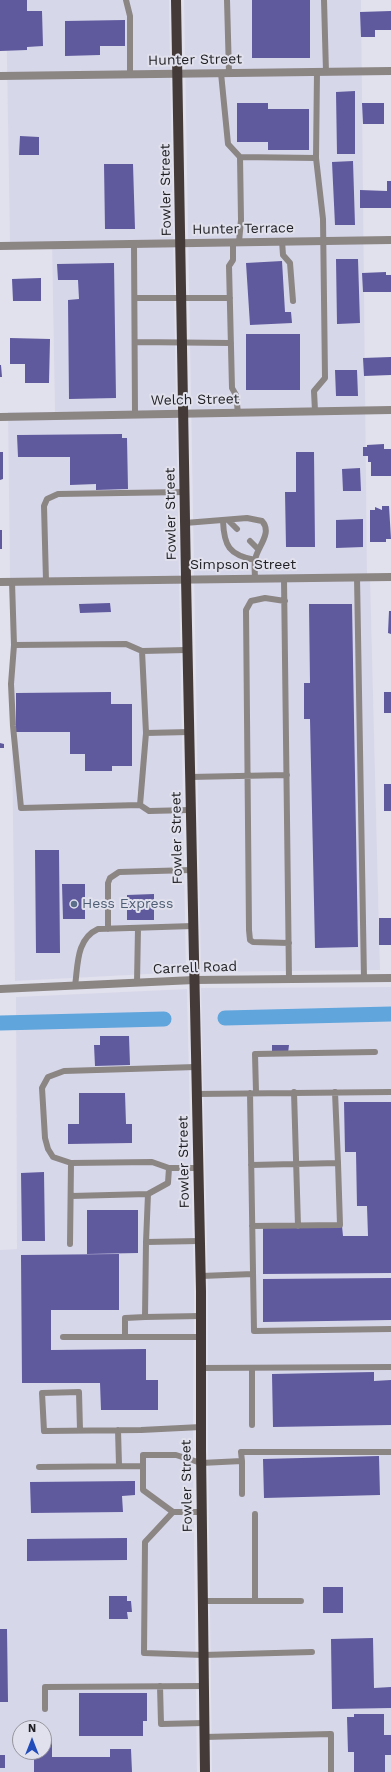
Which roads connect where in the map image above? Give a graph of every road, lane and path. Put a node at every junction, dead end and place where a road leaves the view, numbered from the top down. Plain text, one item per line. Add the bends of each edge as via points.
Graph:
1 (126, 0) edge
2 (176, 0) edge
3 (227, 0) edge
4 (324, 0) edge
5 (391, 70) edge
6 (317, 72) junction
7 (326, 72) junction
8 (225, 73) junction
9 (130, 74) junction
10 (178, 74) junction
11 (0, 76) edge
12 (240, 157) junction
13 (316, 158) junction
14 (391, 240) edge
15 (282, 241) junction
16 (324, 241) junction
17 (236, 242) junction
18 (181, 243) junction
19 (134, 244) junction
20 (0, 246) edge
21 (135, 298) junction
22 (182, 298) junction
23 (230, 298) junction
24 (293, 301) dead end
25 (135, 342) junction
26 (183, 342) junction
27 (231, 343) junction
28 (391, 410) edge
29 (315, 411) junction
30 (238, 413) junction
31 (135, 414) junction
32 (184, 414) junction
33 (0, 417) edge
34 (185, 492) junction
35 (225, 520) junction
36 (185, 522) junction
37 (237, 529) dead end
38 (250, 541) dead end
39 (258, 549) junction
40 (255, 560) junction
41 (391, 576) edge
42 (357, 577) junction
43 (186, 578) junction
44 (255, 579) junction
45 (284, 579) junction
46 (46, 581) junction
47 (0, 582) edge
48 (12, 582) junction
49 (284, 601) junction
50 (14, 645) junction
51 (187, 650) junction
52 (142, 651) junction
53 (189, 732) junction
54 (146, 733) junction
55 (287, 775) junction
56 (248, 776) junction
57 (190, 777) junction
58 (140, 805) junction
59 (190, 810) junction
60 (192, 870) junction
61 (193, 926) junction
62 (138, 928) junction
63 (108, 929) junction
64 (289, 943) junction
65 (391, 978) edge
66 (289, 979) junction
67 (364, 979) junction
68 (194, 980) junction
69 (137, 983) junction
70 (75, 986) junction
71 (0, 989) edge
72 (375, 1052) dead end
73 (196, 1067) junction
74 (253, 1092) junction
75 (294, 1092) junction
76 (335, 1092) junction
77 (391, 1092) edge
78 (196, 1094) junction
79 (71, 1163) junction
80 (338, 1163) junction
81 (296, 1164) junction
82 (251, 1165) junction
83 (169, 1168) junction
84 (198, 1168) junction
85 (148, 1194) junction
86 (71, 1196) junction
87 (252, 1226) junction
88 (298, 1226) junction
89 (146, 1242) junction
90 (200, 1242) junction
91 (70, 1244) dead end
92 (253, 1274) junction
93 (200, 1276) junction
94 (200, 1316) junction
95 (145, 1317) junction
96 (391, 1329) edge
97 (63, 1337) dead end
98 (125, 1338) junction
99 (201, 1338) junction
100 (391, 1367) edge
101 (201, 1368) junction
102 (252, 1368) junction
103 (252, 1425) dead end
104 (201, 1427) junction
105 (80, 1430) junction
106 (118, 1430) junction
107 (391, 1452) edge
108 (242, 1461) junction
109 (201, 1463) junction
110 (119, 1465) junction
111 (143, 1466) junction
112 (39, 1467) dead end
113 (242, 1494) dead end
114 (173, 1512) junction
115 (202, 1512) junction
116 (255, 1514) dead end
117 (203, 1601) junction
118 (255, 1601) junction
119 (301, 1601) dead end
120 (312, 1652) dead end
121 (203, 1655) junction
122 (160, 1686) junction
123 (204, 1686) junction
124 (45, 1710) dead end
125 (204, 1724) junction
126 (204, 1737) junction
127 (205, 1772) edge
128 (331, 1772) edge

1 - 9 lane via 130,16
2 - 10 main road, Fowler Street
3 - 8 lane
4 - 7 lane
5 - 7 street, Hunter Street
6 - 7 street, Hunter Street
6 - 8 street, Hunter Street
6 - 13 lane
8 - 10 street, Hunter Street
8 - 12 lane via 228,144
9 - 10 street, Hunter Street
9 - 11 street, Hunter Street
10 - 18 main road, Fowler Street
12 - 13 lane
12 - 17 lane
13 - 16 lane
14 - 16 street, Hunter Terrace
15 - 16 street, Hunter Terrace
15 - 17 street, Hunter Terrace
15 - 24 lane via 283,255 290,264
16 - 29 lane via 325,378 314,391
17 - 18 street, Hunter Terrace
17 - 23 lane via 233,260 229,266
18 - 19 street, Hunter Terrace
18 - 22 main road, Fowler Street
19 - 20 street, Hunter Terrace
19 - 21 lane
21 - 22 lane
21 - 25 lane
22 - 23 lane
22 - 26 main road, Fowler Street
23 - 27 lane
25 - 26 lane
25 - 31 lane
26 - 27 lane
26 - 32 main road, Fowler Street
27 - 30 lane via 232,388 236,395
28 - 29 street, Welch Street
29 - 30 street, Welch Street
30 - 32 street, Welch Street
31 - 32 street, Welch Street
31 - 33 street, Welch Street
32 - 34 main road, Fowler Street
34 - 36 main road, Fowler Street
34 - 46 lane via 58,494 47,500 44,506
35 - 36 lane
35 - 37 lane
35 - 39 lane via 247,518 262,521 266,535
35 - 40 lane via 224,539 229,548 241,558
36 - 43 main road, Fowler Street
38 - 39 lane
39 - 40 lane
40 - 44 lane
41 - 42 street, Simpson Street
42 - 45 street, Simpson Street
42 - 67 lane
43 - 44 street, Simpson Street
43 - 46 street, Simpson Street
43 - 51 main road, Fowler Street
44 - 45 street, Simpson Street
45 - 49 lane
46 - 48 street, Simpson Street
47 - 48 street, Simpson Street
48 - 50 lane
49 - 55 lane
49 - 56 lane via 258,599 247,605
50 - 52 lane via 126,644
50 - 58 lane via 11,684 21,808
51 - 52 lane
51 - 53 main road, Fowler Street
52 - 54 lane
53 - 54 lane
53 - 57 main road, Fowler Street
54 - 58 lane
55 - 56 lane
55 - 64 lane
56 - 57 lane
56 - 64 lane via 250,940 259,943
57 - 59 main road, Fowler Street
58 - 59 lane via 149,811
59 - 60 main road, Fowler Street
60 - 61 main road, Fowler Street
60 - 63 lane via 114,874 108,883
61 - 62 lane
61 - 68 main road, Fowler Street
62 - 63 lane
62 - 69 lane
63 - 70 lane via 98,929 84,939 80,948
64 - 66 lane
65 - 67 street, Carrell Road
66 - 67 street, Carrell Road
66 - 68 street, Carrell Road
68 - 69 street, Carrell Road
68 - 73 main road, Fowler Street
69 - 70 street, Carrell Road
70 - 71 street, Carrell Road
72 - 74 lane via 255,1054
73 - 78 main road, Fowler Street
73 - 79 lane via 64,1071 48,1077 42,1088 44,1138 53,1157
74 - 75 lane
74 - 78 lane
74 - 82 lane
75 - 76 lane
75 - 81 lane
76 - 77 lane
76 - 80 lane
78 - 84 main road, Fowler Street
79 - 83 lane via 152,1162
79 - 86 lane
80 - 81 lane
80 - 88 lane via 340,1225
81 - 82 lane
81 - 88 lane
82 - 87 lane
83 - 84 lane
83 - 85 lane via 168,1184
84 - 90 main road, Fowler Street
85 - 86 lane
85 - 89 lane
86 - 91 lane
87 - 88 lane
87 - 92 lane
89 - 90 lane
89 - 95 lane
90 - 93 main road, Fowler Street
92 - 93 lane
92 - 96 lane via 254,1331
93 - 94 main road, Fowler Street
94 - 95 lane
94 - 99 main road, Fowler Street
95 - 98 lane via 124,1318
97 - 98 lane
98 - 99 lane
99 - 101 main road, Fowler Street
100 - 102 lane
101 - 102 lane
101 - 104 main road, Fowler Street
102 - 103 lane
104 - 106 lane
104 - 109 main road, Fowler Street
105 - 105 lane via 44,1431 42,1393 79,1392
105 - 106 lane
106 - 110 lane
107 - 108 lane via 241,1452
108 - 109 lane
108 - 113 lane
109 - 111 lane via 176,1455 143,1455
109 - 115 main road, Fowler Street
110 - 111 lane
110 - 112 lane
111 - 114 lane via 142,1490
114 - 115 lane
114 - 121 lane via 145,1542 144,1653
115 - 117 main road, Fowler Street
116 - 118 lane
117 - 118 lane
117 - 121 main road, Fowler Street
118 - 119 lane
120 - 121 lane
121 - 123 main road, Fowler Street
122 - 123 lane
122 - 124 lane via 45,1687
122 - 125 lane via 161,1724
123 - 125 main road, Fowler Street
125 - 126 main road, Fowler Street
126 - 127 main road, Fowler Street
126 - 128 lane via 331,1734

